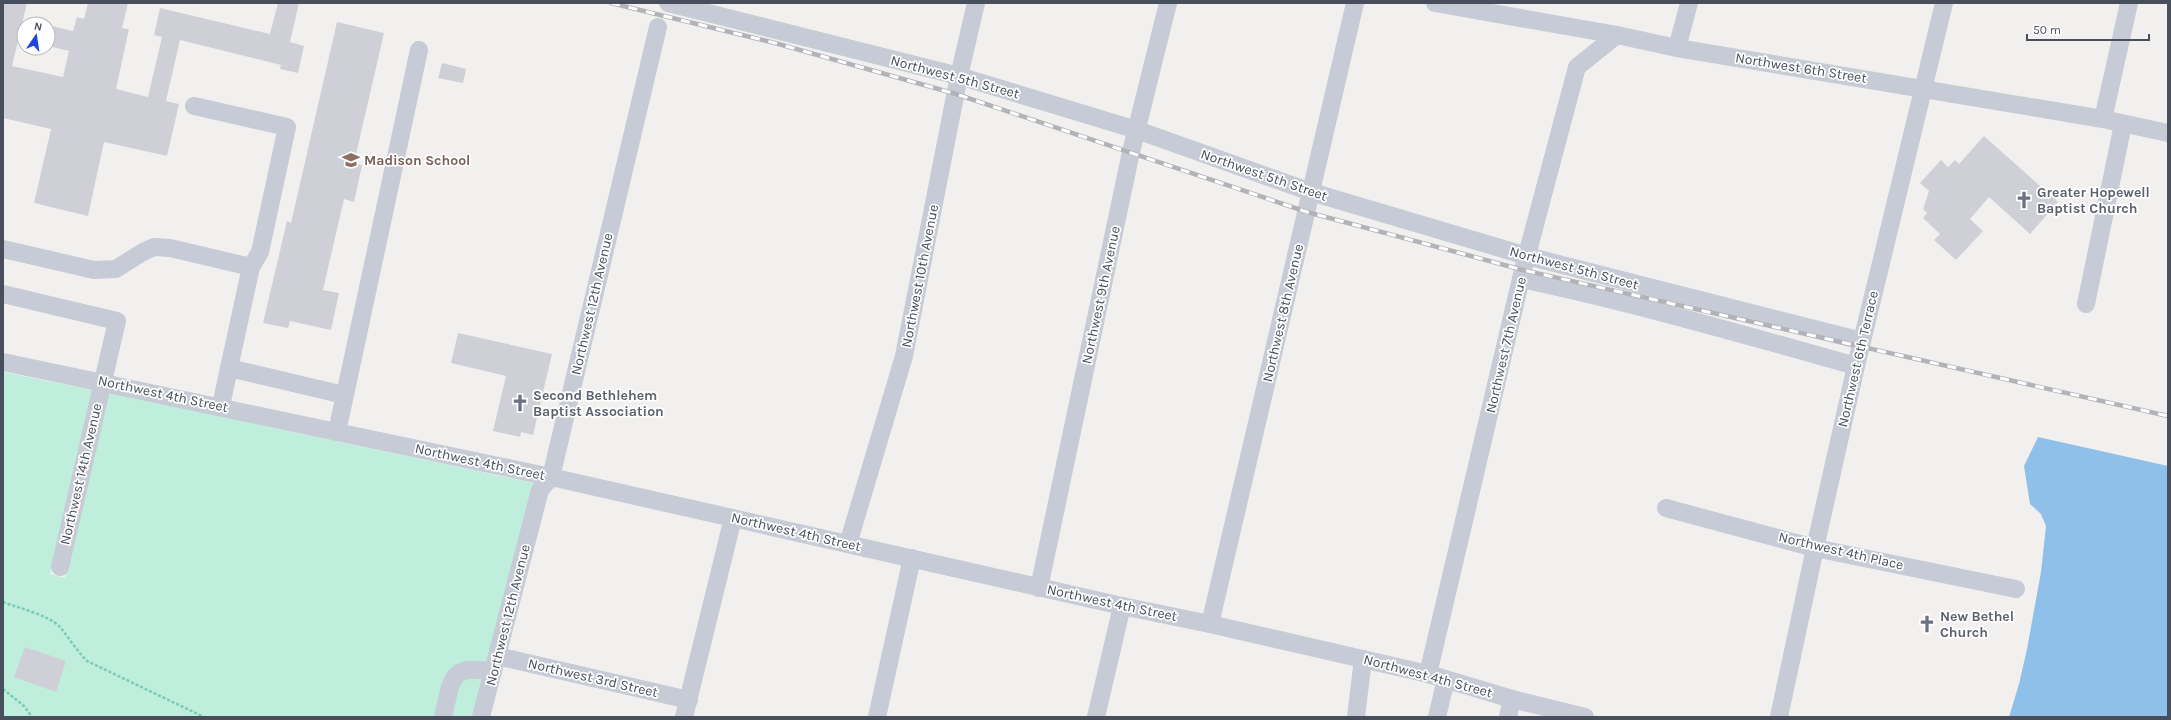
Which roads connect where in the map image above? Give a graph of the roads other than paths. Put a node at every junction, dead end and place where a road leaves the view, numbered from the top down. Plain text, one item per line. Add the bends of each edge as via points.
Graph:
1 (668, 3) edge
2 (976, 3) edge
3 (1168, 3) edge
4 (1355, 3) edge
5 (1435, 3) edge
6 (1689, 3) edge
7 (1944, 3) edge
8 (2129, 3) edge
9 (1458, 5) edge
10 (658, 27) dead end
11 (1617, 35) junction
12 (1677, 48) junction
13 (419, 50) dead end
14 (959, 76) junction
15 (1924, 89) junction
16 (194, 106) dead end
17 (2103, 120) junction
18 (2123, 124) junction
19 (1137, 130) junction
20 (2168, 133) edge
21 (1311, 192) junction
22 (3, 248) edge
23 (1526, 256) junction
24 (251, 267) junction
25 (1521, 279) junction
26 (3, 294) edge
27 (2086, 304) dead end
28 (1862, 341) junction
29 (3, 362) edge
30 (1856, 366) junction
31 (229, 368) junction
32 (102, 382) junction
33 (344, 395) junction
34 (221, 406) junction
35 (337, 432) junction
36 (551, 477) junction
37 (1666, 508) dead end
38 (733, 518) junction
39 (848, 544) junction
40 (1815, 548) junction
41 (912, 558) junction
42 (60, 567) dead end
43 (1039, 588) junction
44 (2016, 588) dead end
45 (1122, 606) junction
46 (1210, 624) junction
47 (1363, 659) junction
48 (495, 664) junction
49 (1428, 674) junction
50 (1446, 679) junction
51 (1512, 699) junction
52 (686, 709) edge
53 (443, 717) edge
54 (481, 717) edge
55 (877, 717) edge
56 (1096, 717) edge
57 (1356, 717) edge
58 (1437, 717) edge
59 (1508, 717) edge
60 (1585, 717) edge
61 (1780, 717) edge

1 - 14 street, Northwest 5th Street
2 - 14 street, Northwest 10th Avenue
3 - 19 street, Northwest 9th Avenue
4 - 21 street, Northwest 8th Avenue
5 - 9 street, Northwest 6th Street
6 - 12 street
7 - 15 street, Northwest 6th Terrace
8 - 17 street
9 - 11 street, Northwest 6th Street
10 - 36 street, Northwest 12th Avenue
11 - 12 street, Northwest 6th Street
11 - 23 street, Northwest 7th Avenue via 1577,67
12 - 15 street, Northwest 6th Street
13 - 33 street
14 - 19 street, Northwest 5th Street
14 - 39 street, Northwest 10th Avenue via 904,356
15 - 17 street, Northwest 6th Street
15 - 28 street, Northwest 6th Terrace
16 - 24 street via 288,127 260,252
17 - 18 street, Northwest 6th Street
18 - 20 street, Northwest 6th Street
18 - 27 street
19 - 21 street, Northwest 5th Street
19 - 43 street, Northwest 9th Avenue
21 - 23 street, Northwest 5th Street
21 - 46 street, Northwest 8th Avenue
22 - 24 street via 94,270 116,269 154,248 170,248
23 - 25 street, Northwest 7th Avenue
23 - 28 street, Northwest 5th Street
24 - 31 street
25 - 30 street, Northwest 5th Street via 1658,312
25 - 49 street, Northwest 7th Avenue
26 - 32 street, Northwest 14th Avenue via 116,321
28 - 30 street, Northwest 6th Terrace
29 - 32 street, Northwest 4th Street
30 - 40 street, Northwest 6th Terrace
31 - 33 street
31 - 34 street
32 - 34 street, Northwest 4th Street
32 - 42 street, Northwest 14th Avenue
33 - 35 street
34 - 35 street, Northwest 4th Street
35 - 36 street, Northwest 4th Street
36 - 38 street, Northwest 4th Street
36 - 48 street, Northwest 12th Avenue via 540,490
37 - 40 street, Northwest 4th Place
38 - 39 street, Northwest 4th Street
38 - 52 street
39 - 41 street, Northwest 4th Street
40 - 44 street, Northwest 4th Place
40 - 61 street, Northwest 6th Terrace
41 - 43 street, Northwest 4th Street
41 - 55 street
43 - 45 street, Northwest 4th Street
45 - 46 street, Northwest 4th Street
45 - 56 street
46 - 47 street, Northwest 4th Street
47 - 49 street, Northwest 4th Street
47 - 57 street
48 - 52 street, Northwest 3rd Street
48 - 53 street, Northwest 3rd Street via 471,668 454,676
48 - 54 street, Northwest 12th Avenue
49 - 50 street, Northwest 4th Street
50 - 51 street, Northwest 4th Street
50 - 58 street
51 - 59 street
51 - 60 street, Northwest 4th Street

